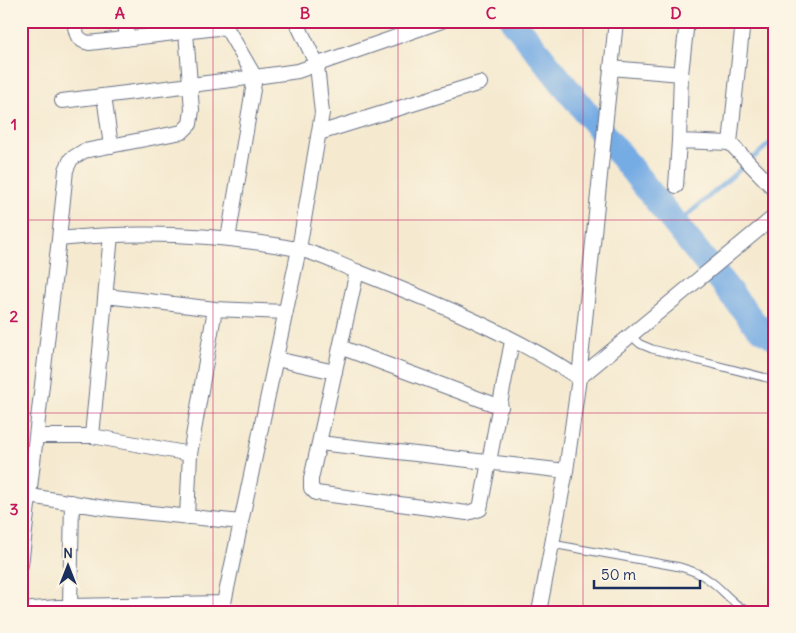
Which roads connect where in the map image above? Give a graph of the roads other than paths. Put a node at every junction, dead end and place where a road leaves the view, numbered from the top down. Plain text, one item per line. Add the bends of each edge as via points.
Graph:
1 (74, 21) edge
2 (125, 21) edge
3 (296, 21) edge
4 (442, 21) edge
5 (616, 21) edge
6 (688, 21) edge
7 (744, 21) edge
8 (225, 24) edge
9 (186, 32) junction
10 (127, 39) junction
11 (317, 65) junction
12 (611, 68) junction
13 (681, 74) junction
14 (255, 77) junction
15 (480, 83) dead end
16 (189, 85) junction
17 (104, 96) junction
18 (62, 101) dead end
19 (319, 133) junction
20 (679, 141) junction
21 (111, 146) junction
22 (734, 147) junction
23 (676, 186) dead end
24 (775, 190) edge
25 (775, 216) edge
26 (111, 235) junction
27 (228, 238) junction
28 (59, 239) junction
29 (299, 249) junction
30 (356, 271) junction
31 (106, 296) junction
32 (216, 309) junction
33 (286, 312) junction
34 (631, 336) junction
35 (512, 340) junction
36 (340, 347) junction
37 (276, 359) junction
38 (335, 372) junction
39 (579, 378) junction
40 (775, 380) edge
41 (501, 407) junction
42 (36, 436) junction
43 (92, 436) junction
44 (319, 443) junction
45 (190, 454) junction
46 (491, 462) junction
47 (566, 471) junction
48 (30, 496) junction
49 (72, 502) junction
50 (187, 517) junction
51 (241, 522) junction
52 (552, 544) junction
53 (21, 565) edge
54 (70, 606) junction
55 (223, 607) edge
56 (21, 610) edge
57 (539, 612) edge
58 (750, 612) edge

1 - 10 street via 76,35 81,41
2 - 10 street
3 - 11 street
4 - 11 street
5 - 12 street
6 - 13 street
7 - 22 street
8 - 9 street
8 - 14 street
9 - 10 street
9 - 16 street
11 - 14 street
11 - 19 street via 322,113
12 - 13 street
12 - 39 street
13 - 20 street
14 - 16 street
14 - 27 street
15 - 19 street
16 - 17 street
16 - 21 street via 190,124 182,132
17 - 18 street
17 - 21 street
19 - 29 street
20 - 22 street
20 - 23 street
21 - 28 street via 84,152 71,159 66,170
22 - 24 street
25 - 34 street
26 - 27 street
26 - 28 street
26 - 31 street
27 - 29 street
28 - 42 street
29 - 30 street
29 - 33 street
30 - 35 street via 417,295
30 - 36 street
31 - 32 street
31 - 43 street
32 - 33 street
32 - 45 street
33 - 37 street
34 - 39 street
34 - 40 lane via 652,349
35 - 39 street via 549,358
35 - 41 street
36 - 38 street
36 - 41 street
37 - 38 street
37 - 51 street
38 - 44 street
39 - 47 street
41 - 46 street
42 - 43 street
42 - 48 street
43 - 45 street
44 - 46 street
44 - 46 street via 311,479 311,488 316,493 467,513 480,509
45 - 50 street
46 - 47 street
47 - 52 street
48 - 49 street
48 - 53 street
49 - 50 street
49 - 54 street
50 - 51 street
51 - 55 street
52 - 57 street
52 - 58 lane via 697,572 740,608
54 - 55 street
54 - 56 street

